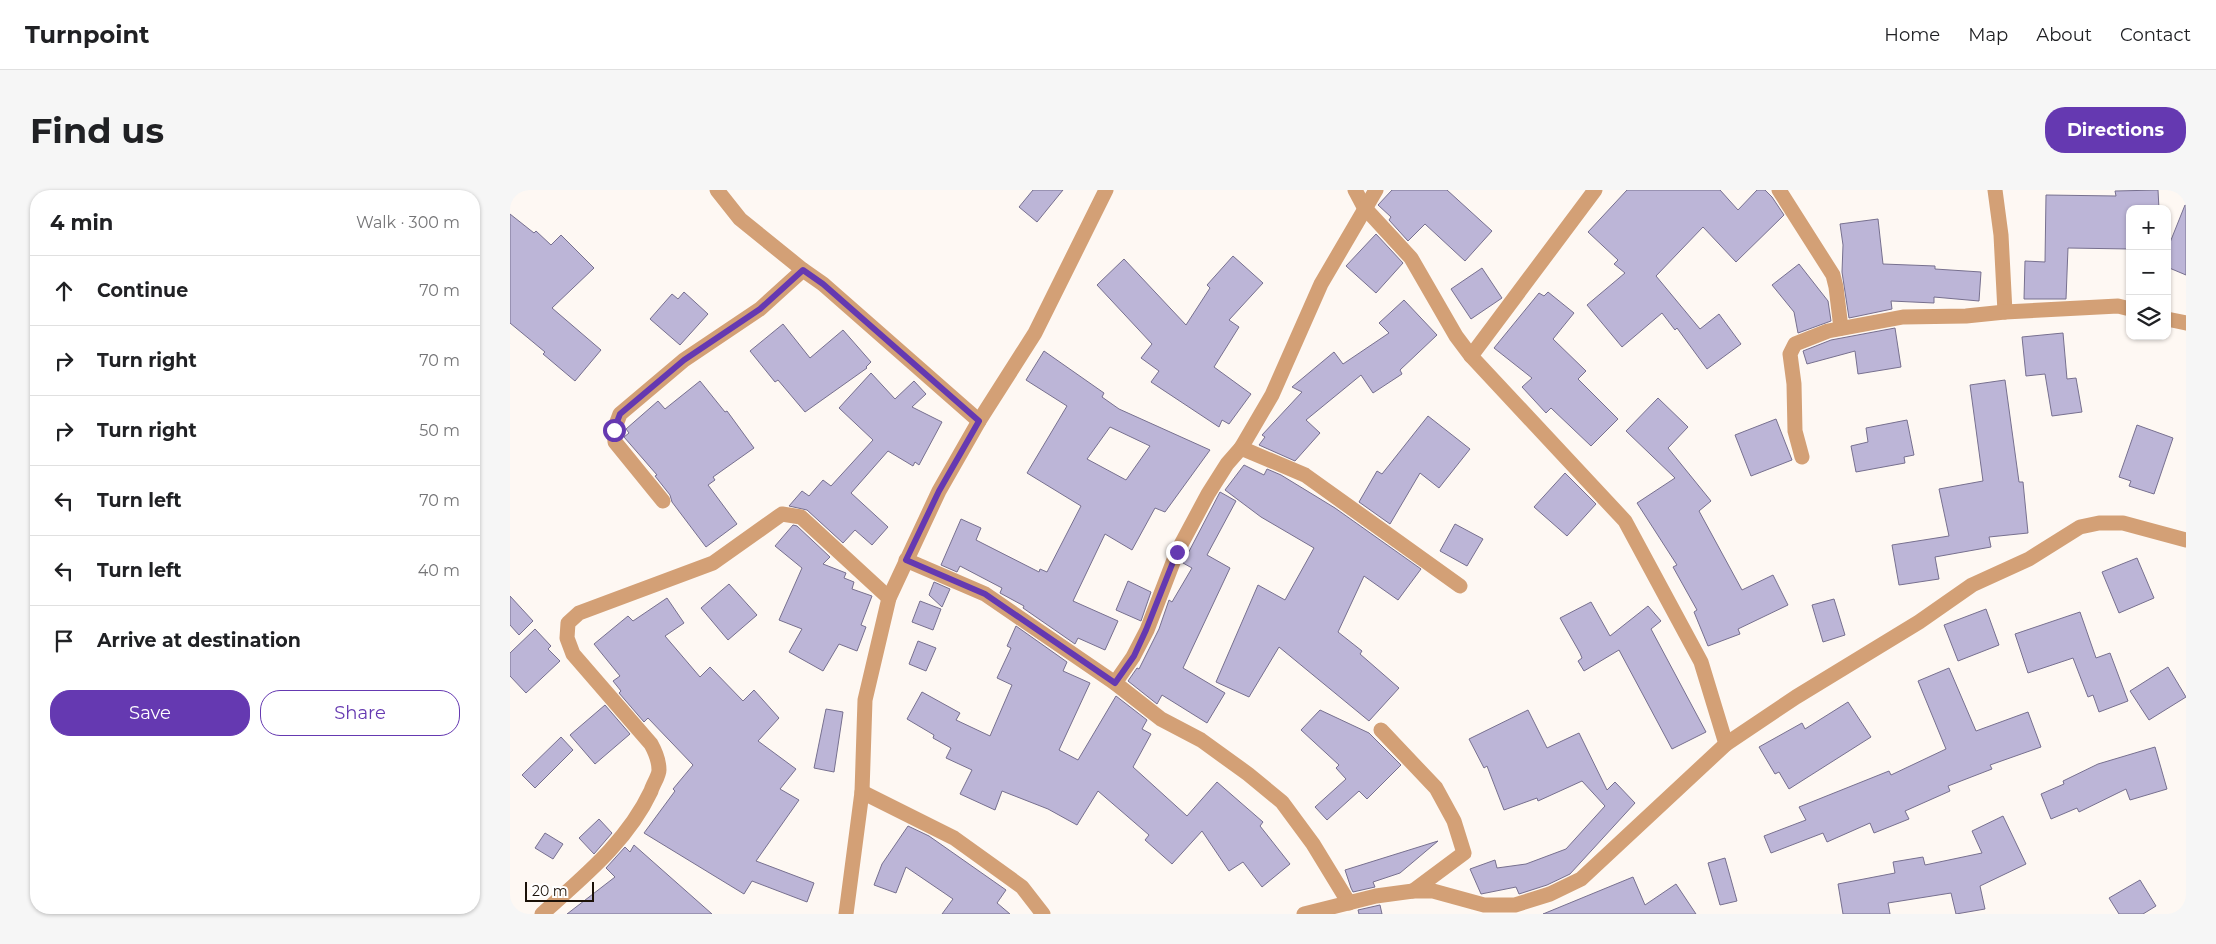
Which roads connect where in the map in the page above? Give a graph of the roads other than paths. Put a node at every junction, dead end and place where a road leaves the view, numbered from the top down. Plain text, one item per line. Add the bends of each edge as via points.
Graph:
1 (717, 190) edge
2 (1106, 190) edge
3 (1355, 190) edge
4 (1376, 190) edge
5 (1595, 190) edge
6 (1779, 190) edge
7 (1995, 190) edge
8 (1364, 207) junction
9 (803, 270) junction
10 (2126, 308) edge
11 (2005, 312) junction
12 (2171, 319) edge
13 (2186, 323) edge
14 (1841, 328) junction
15 (1471, 356) junction
16 (979, 421) junction
17 (1242, 448) junction
18 (1802, 457) dead end
19 (663, 500) dead end
20 (2186, 540) edge
21 (906, 560) junction
22 (1460, 586) dead end
23 (889, 598) junction
24 (1115, 683) junction
25 (1382, 730) dead end
26 (1726, 744) junction
27 (862, 792) junction
28 (1413, 891) junction
29 (1462, 899) junction
30 (1349, 903) junction
31 (542, 914) edge
32 (846, 914) edge
33 (1043, 914) edge
34 (1304, 914) edge
35 (1468, 914) edge

1 - 9 street via 740,218
2 - 16 street via 1036,333
3 - 8 street
4 - 8 street
5 - 15 street
6 - 14 street via 1832,275
7 - 11 street
8 - 15 street via 1410,258
8 - 17 street via 1321,284 1272,395
9 - 16 street
9 - 19 street via 760,309 684,360 620,414 614,430 615,442
10 - 11 street
11 - 14 street via 1903,317
12 - 13 street
14 - 18 street via 1795,344 1790,354 1795,430
15 - 26 street via 1624,521 1702,662
16 - 21 street via 939,491
17 - 22 street via 1305,475
17 - 24 street via 1227,464 1199,510 1177,552 1134,656
20 - 26 street via 2123,523 2099,522 2080,527 2029,559 1972,585
21 - 23 street
21 - 24 street via 985,594
23 - 27 street via 865,700
23 - 31 street via 801,517 782,514 713,564 579,613 568,623 567,638 574,654 652,744 659,772 632,823 607,855
24 - 30 street via 1161,719 1201,740 1282,802 1313,844
25 - 28 street via 1436,788 1454,821 1464,852
26 - 29 street via 1581,878 1550,894 1515,905 1484,905
27 - 32 street
27 - 33 street via 954,838 1022,887
28 - 29 street
28 - 30 street
29 - 35 street
30 - 34 street

